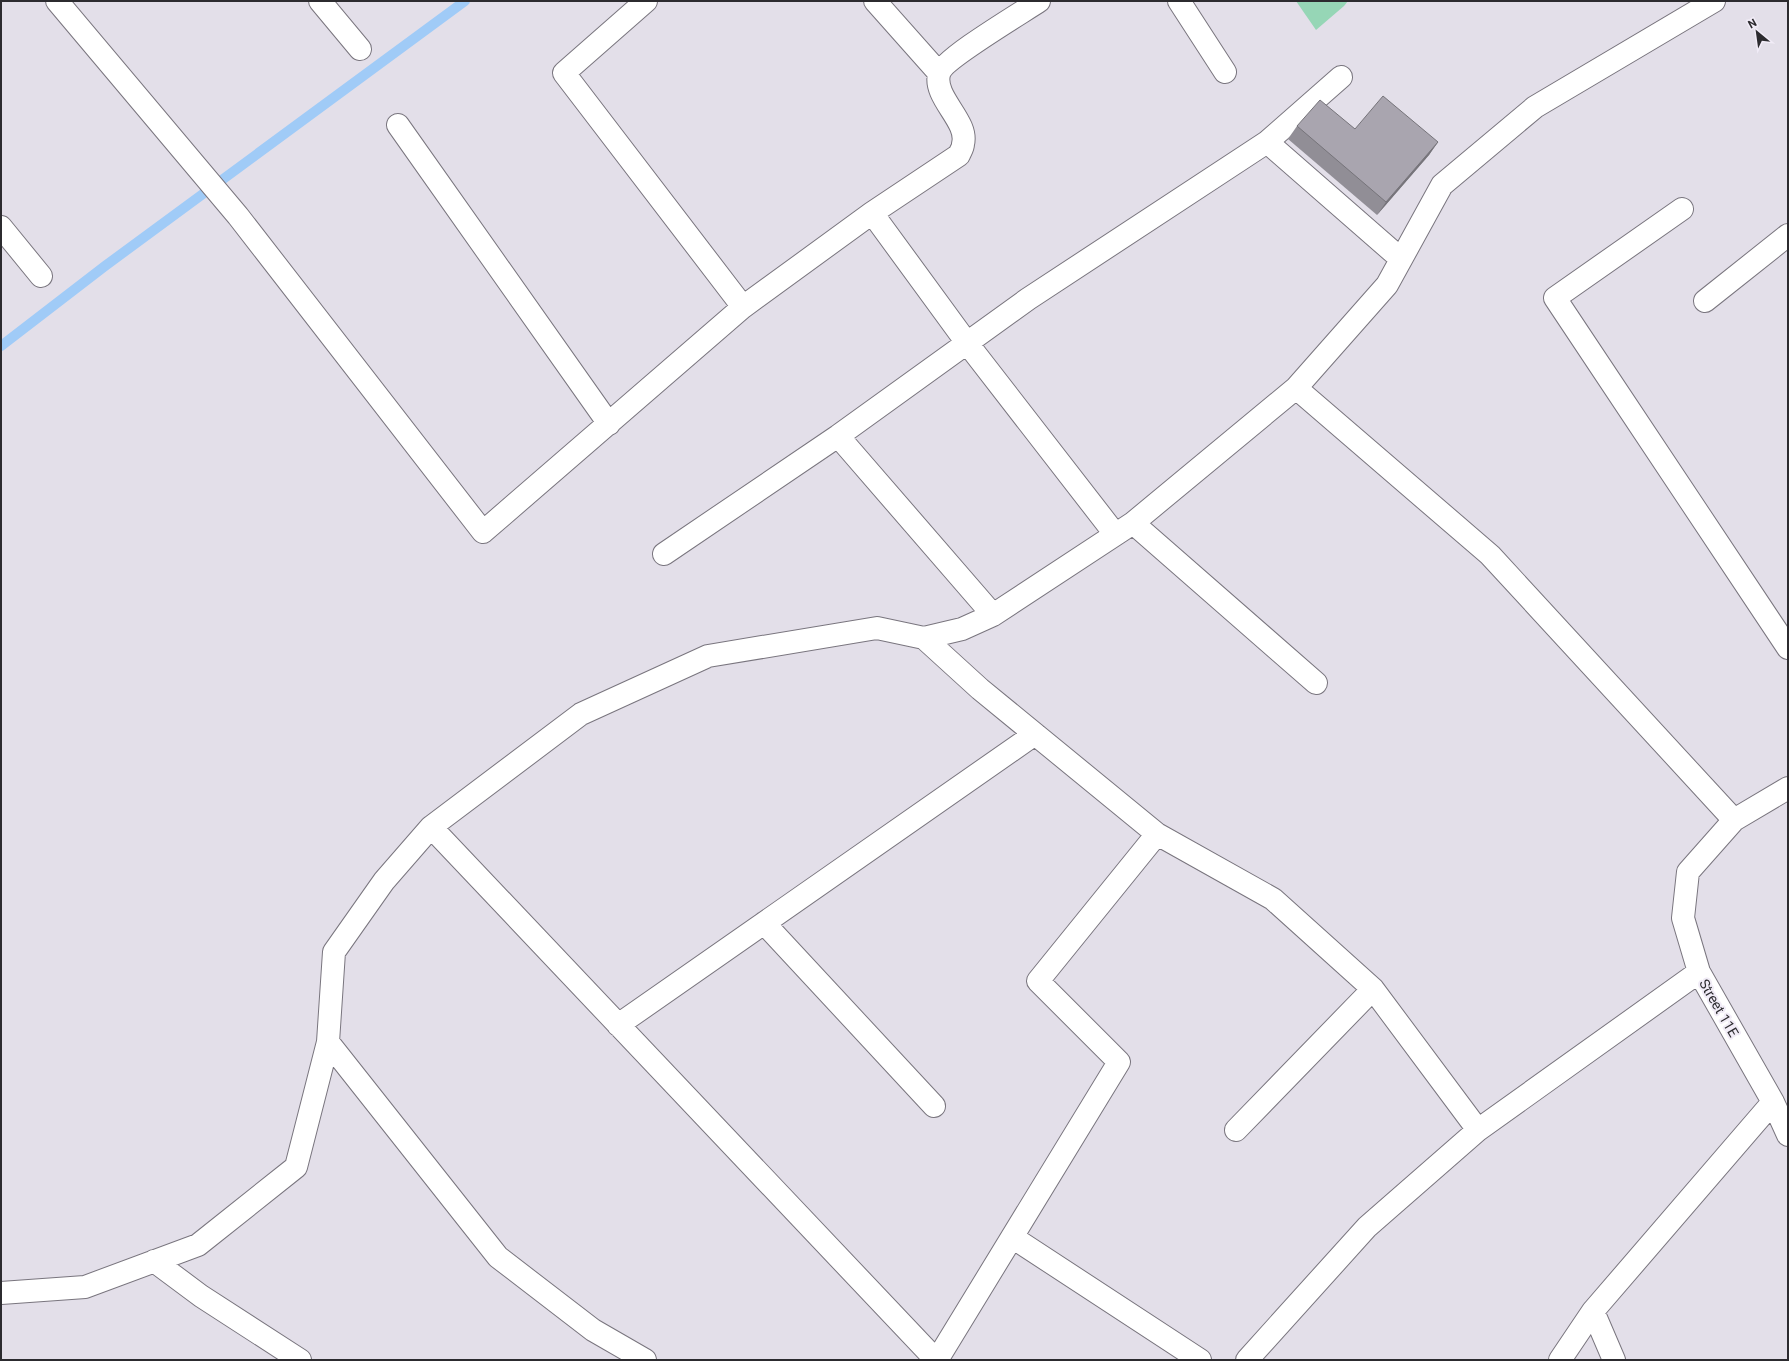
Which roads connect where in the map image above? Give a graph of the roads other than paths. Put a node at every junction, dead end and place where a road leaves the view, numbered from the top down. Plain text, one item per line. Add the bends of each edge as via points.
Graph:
1 (57, 1) edge
2 (320, 1) edge
3 (646, 1) edge
4 (875, 1) edge
5 (1039, 1) edge
6 (1179, 1) edge
7 (1714, 1) edge
8 (360, 49) dead end
9 (1225, 72) dead end
10 (939, 73) junction
11 (1341, 77) dead end
12 (398, 125) dead end
13 (1267, 142) junction
14 (1682, 209) dead end
15 (872, 213) junction
16 (1, 227) edge
17 (1788, 235) edge
18 (1401, 259) junction
19 (41, 276) dead end
20 (1705, 301) dead end
21 (743, 307) junction
22 (967, 343) junction
23 (1296, 388) junction
24 (609, 424) junction
25 (838, 436) junction
26 (1124, 529) junction
27 (664, 554) dead end
28 (993, 615) junction
29 (924, 638) junction
30 (1788, 648) edge
31 (1316, 683) dead end
32 (1035, 734) junction
33 (1788, 788) edge
34 (1734, 820) junction
35 (431, 827) junction
36 (1157, 834) junction
37 (764, 923) junction
38 (1699, 972) junction
39 (1373, 989) junction
40 (618, 1025) junction
41 (328, 1042) junction
42 (1773, 1102) junction
43 (934, 1106) dead end
44 (1236, 1130) dead end
45 (1478, 1130) junction
46 (1788, 1135) edge
47 (1012, 1237) junction
48 (154, 1261) junction
49 (1, 1294) edge
50 (1593, 1311) junction
51 (300, 1360) edge
52 (645, 1360) edge
53 (936, 1360) edge
54 (1200, 1360) edge
55 (1247, 1360) edge
56 (1560, 1360) edge
57 (1614, 1360) edge

1 - 24 street via 238,216 483,532
2 - 8 street
3 - 21 street via 564,73
4 - 10 street
5 - 10 street via 951,59
6 - 9 street
7 - 18 street via 1535,107 1442,185
10 - 15 street via 939,88 960,124 964,143 959,156
11 - 13 street
12 - 24 street
13 - 18 street
13 - 22 street
14 - 30 street via 1554,298
15 - 21 street
15 - 22 street
16 - 19 street
17 - 20 street
18 - 23 street via 1387,285
21 - 24 street
22 - 25 street
22 - 26 street
23 - 26 street
23 - 34 street via 1490,555
25 - 27 street
25 - 28 street
26 - 28 street
26 - 31 street
28 - 29 street via 962,629
29 - 32 street
29 - 35 street via 877,628 708,656 581,714
32 - 36 street
32 - 37 street
33 - 34 street
34 - 38 street, Street 11E via 1688,872 1683,918
35 - 40 street
35 - 41 street via 384,881 334,952
36 - 39 street via 1273,899
36 - 47 street via 1038,981 1119,1062
37 - 40 street
37 - 43 street
38 - 42 street, Street 11E
38 - 45 street
39 - 44 street
39 - 45 street
40 - 53 street
41 - 48 street via 296,1167 198,1245
41 - 52 street via 498,1256 593,1330
42 - 46 street, Street 11E
42 - 50 street
45 - 55 street via 1367,1227
47 - 53 street
47 - 54 street
48 - 49 street via 85,1287
48 - 51 street via 200,1296
50 - 56 street
50 - 57 street

